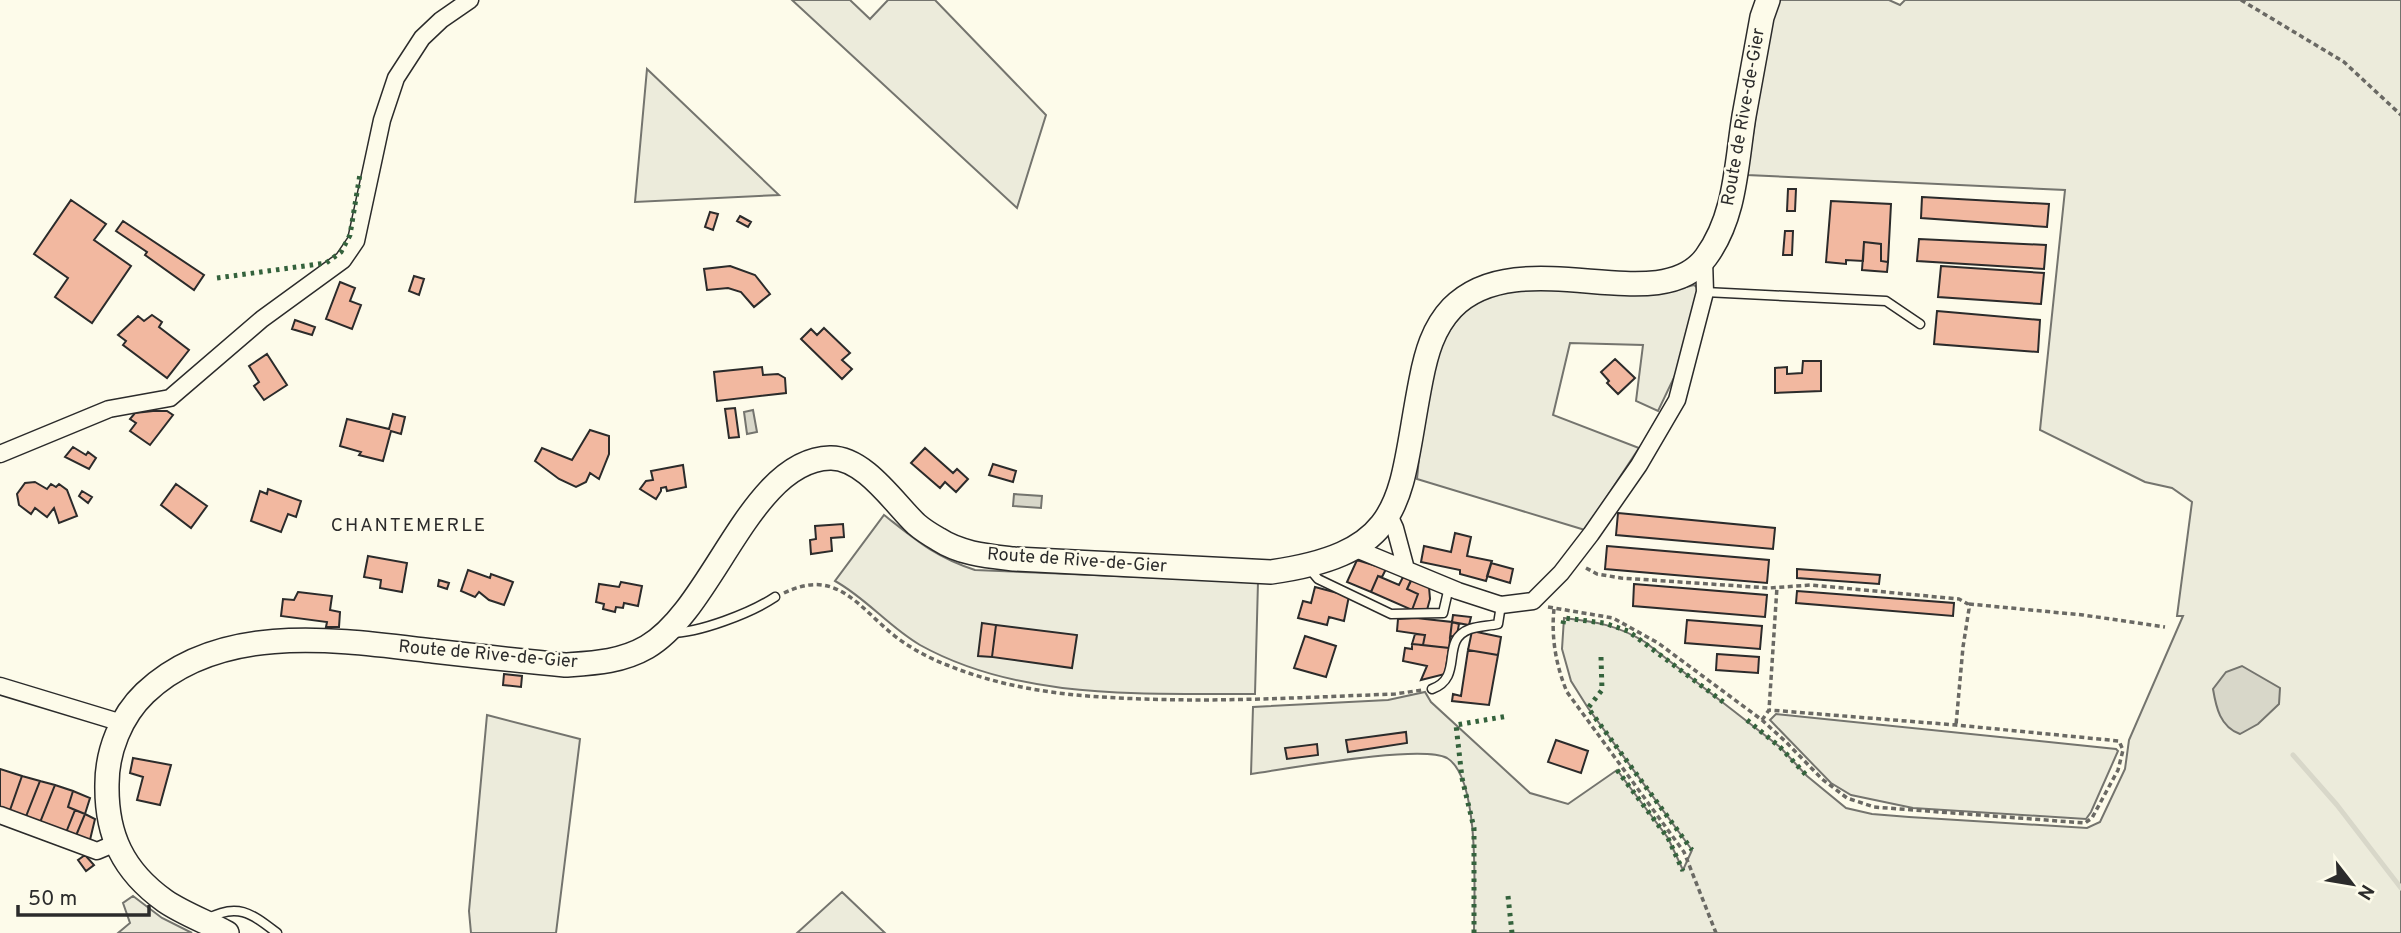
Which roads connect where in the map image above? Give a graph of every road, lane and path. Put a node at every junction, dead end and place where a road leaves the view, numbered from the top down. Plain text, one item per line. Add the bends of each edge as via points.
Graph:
1 (470, 0) edge
2 (1768, 0) edge
3 (2241, 0) edge
4 (2401, 115) edge
5 (1704, 260) junction
6 (1705, 292) junction
7 (1920, 324) dead end
8 (0, 454) edge
9 (1389, 515) junction
10 (1354, 548) junction
11 (1572, 559) junction
12 (1307, 566) junction
13 (1406, 569) junction
14 (1449, 587) junction
15 (1777, 587) junction
16 (775, 597) joint
17 (1533, 601) junction
18 (1968, 604) junction
19 (1502, 605) junction
20 (1554, 609) junction
21 (2165, 627) dead end
22 (664, 634) junction
23 (0, 686) edge
24 (1432, 689) joint
25 (1769, 710) junction
26 (1762, 720) junction
27 (122, 723) junction
28 (1956, 725) junction
29 (0, 815) edge
30 (116, 843) junction
31 (204, 921) junction
32 (227, 933) edge
33 (277, 933) edge
34 (1716, 933) edge

1 - 8 street via 422,37 396,78 382,120 356,241 343,260 262,319 170,398 109,410
2 - 5 main road, Route de Rive-de-Gier via 1759,30 1733,198
3 - 4 path via 2344,62
5 - 6 street
5 - 9 main road, Route de Rive-de-Gier via 1688,273 1662,282 1519,279 1475,290 1462,299 1444,318 1429,348 1408,459
6 - 7 lane via 1886,301
6 - 11 street via 1677,400 1639,466
9 - 10 main road, Route de Rive-de-Gier
9 - 13 street
10 - 12 main road, Route de Rive-de-Gier
10 - 13 street
11 - 15 path via 1606,577
11 - 17 street
12 - 14 lane via 1318,579 1391,614 1443,613
12 - 22 main road, Route de Rive-de-Gier via 1232,572 983,555 940,541 917,525 865,472 833,457 813,460 772,487 692,605
13 - 14 street
14 - 19 street
15 - 18 path via 1811,585 1959,599
15 - 25 path
16 - 22 lane via 686,634
16 - 24 path via 799,586 828,585 852,597 925,656 979,677 1043,692 1186,700
17 - 19 street
17 - 20 path
18 - 21 path
18 - 28 path
19 - 24 lane via 1498,624 1468,629 1454,642 1448,678
20 - 26 path via 1600,615 1633,628
20 - 34 path via 1558,672 1567,692 1684,852
22 - 27 main road, Route de Rive-de-Gier via 629,656 565,665 314,639 227,649 185,663 160,679
23 - 27 street
25 - 26 path
25 - 28 path
26 - 28 path via 1847,798 1897,811 2085,822 2092,818 2112,782 2123,750 2119,741
27 - 30 main road, Route de Rive-de-Gier via 107,777 107,813
29 - 30 street via 97,851
30 - 31 main road, Route de Rive-de-Gier via 143,882 167,902
31 - 32 main road, Route de Rive-de-Gier
31 - 33 lane via 222,911 237,910

